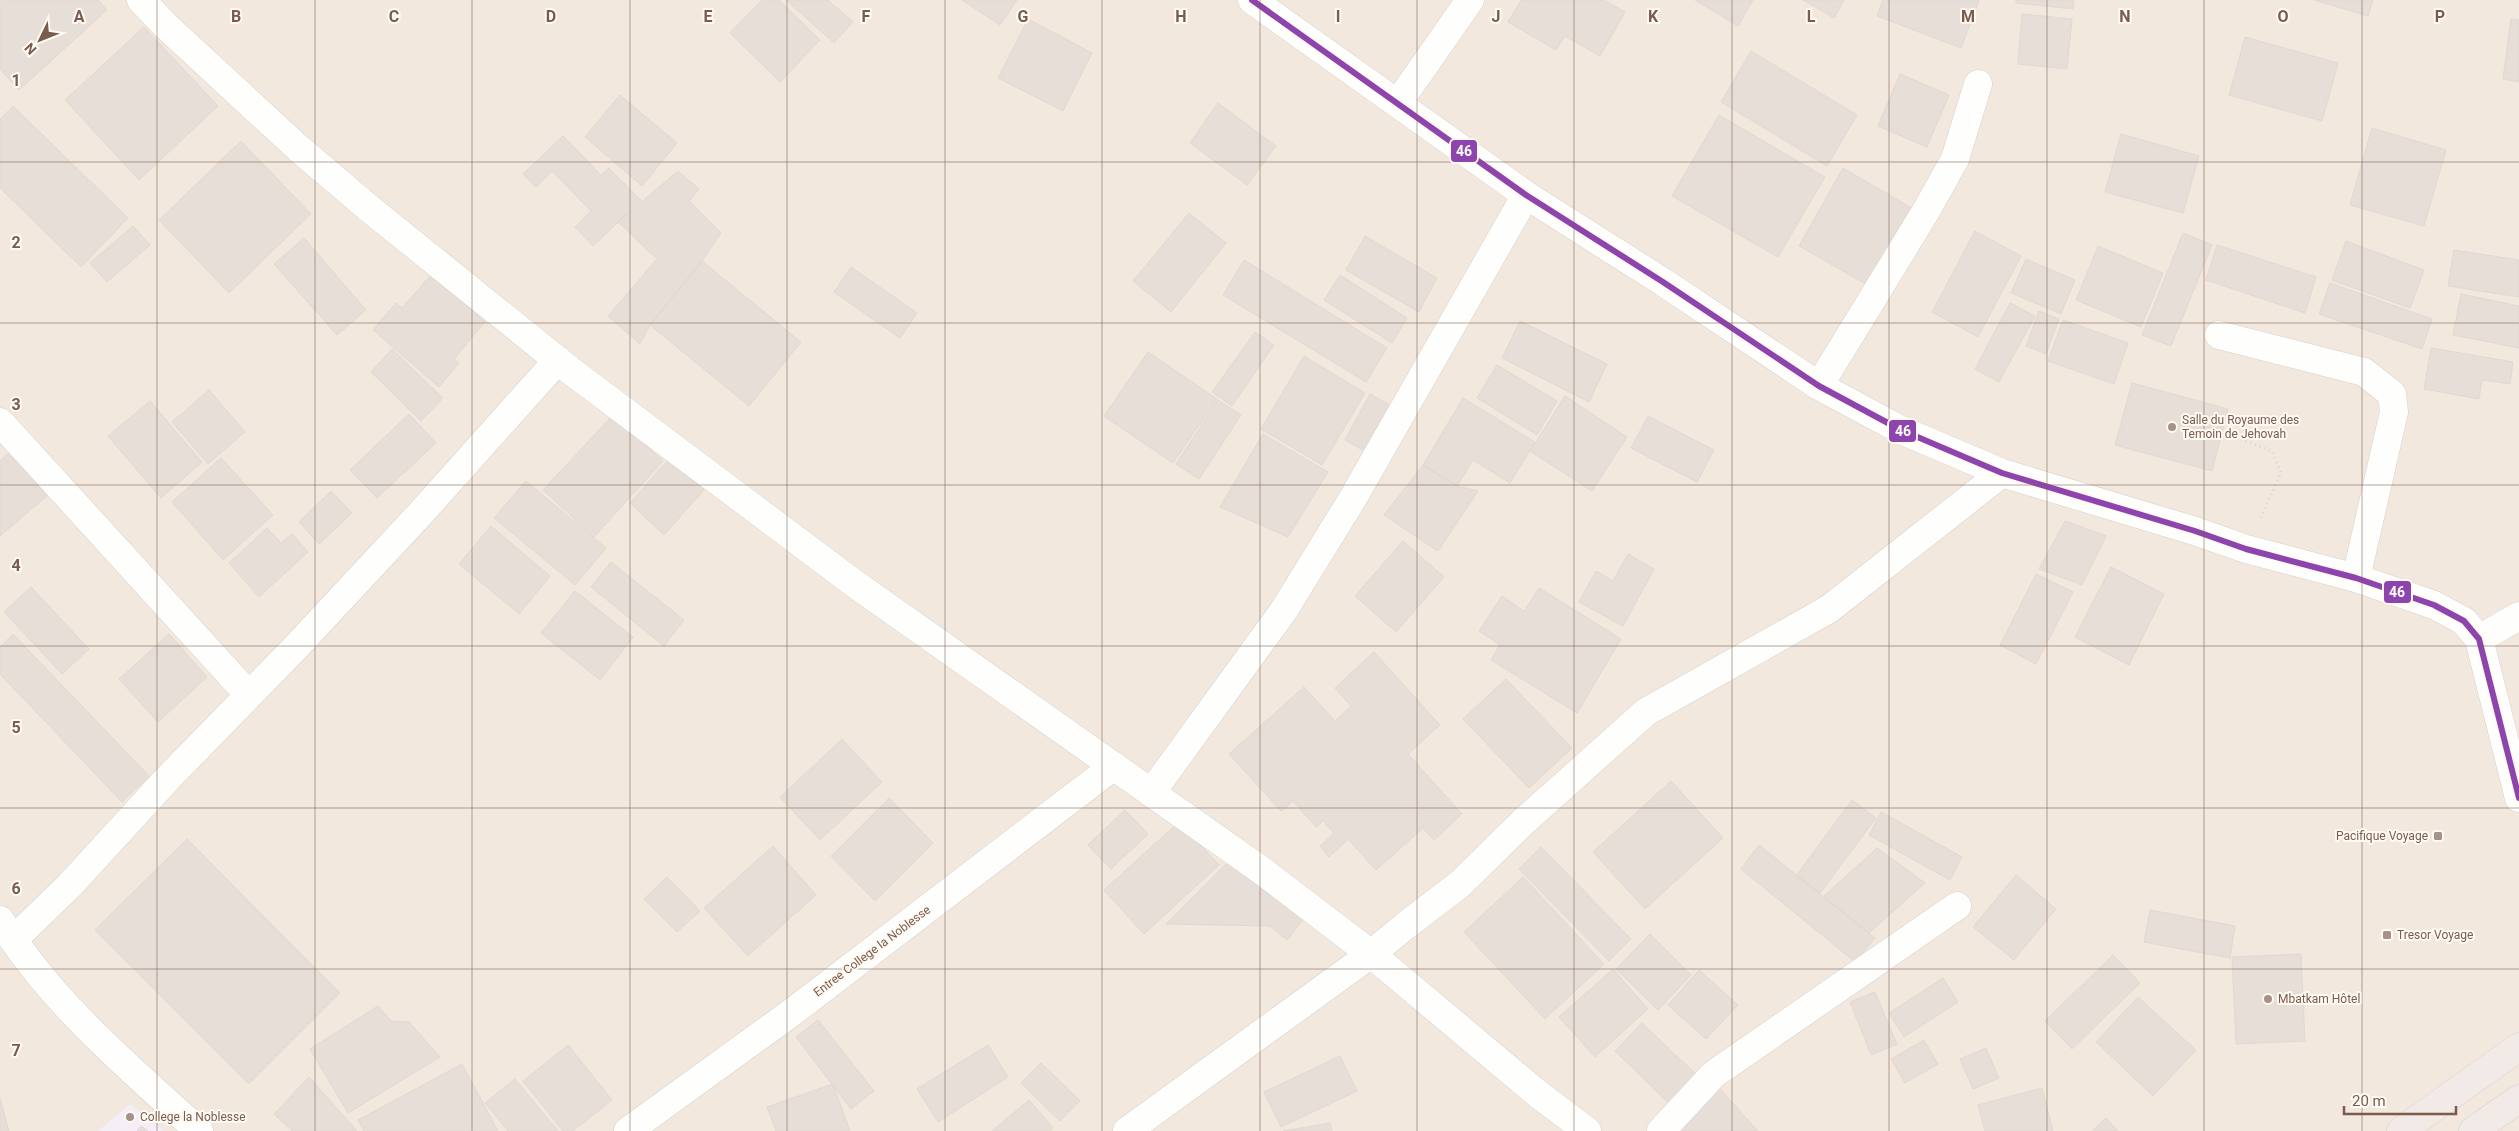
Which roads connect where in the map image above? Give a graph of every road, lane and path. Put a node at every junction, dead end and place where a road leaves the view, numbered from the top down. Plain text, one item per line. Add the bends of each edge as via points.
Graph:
1 (141, 0) edge
2 (1252, 0) edge
3 (1470, 0) edge
4 (1978, 84) dead end
5 (1398, 102) junction
6 (1526, 194) junction
7 (2219, 335) dead end
8 (558, 360) junction
9 (1819, 386) junction
10 (0, 422) edge
11 (2241, 439) dead end
12 (2002, 472) junction
13 (2246, 549) junction
14 (2356, 578) junction
15 (2519, 616) edge
16 (2479, 639) junction
17 (249, 695) junction
18 (1114, 766) junction
19 (1151, 793) junction
20 (2519, 798) edge
21 (1957, 906) dead end
22 (6, 930) edge
23 (1371, 954) junction
24 (2519, 1047) edge
25 (2519, 1099) edge
26 (199, 1131) edge
27 (628, 1131) edge
28 (1127, 1131) edge
29 (1587, 1131) edge
30 (1661, 1131) edge
31 (2401, 1131) edge
32 (2473, 1131) edge

1 - 8 street via 334,179
2 - 5 street
3 - 5 street
4 - 9 street via 1955,159
5 - 6 street
6 - 9 street
6 - 19 street via 1353,498 1284,610
7 - 14 street via 2364,372 2392,394 2394,412
8 - 17 street via 420,514
8 - 18 street via 855,584
9 - 12 street via 1901,430
10 - 17 street
11 - 13 path via 2272,451 2281,473
12 - 13 street
12 - 23 street via 1829,609 1646,712 1523,822 1460,884
13 - 14 street
14 - 16 street via 2434,606 2464,621
15 - 16 street
16 - 20 street
17 - 22 street via 69,886
18 - 19 street
18 - 27 street, Entree College la Noblesse via 791,1013
19 - 23 street via 1261,870
21 - 30 street via 1714,1074
22 - 26 street via 50,989 108,1049
23 - 28 street
23 - 29 street
24 - 31 highway
25 - 32 highway

